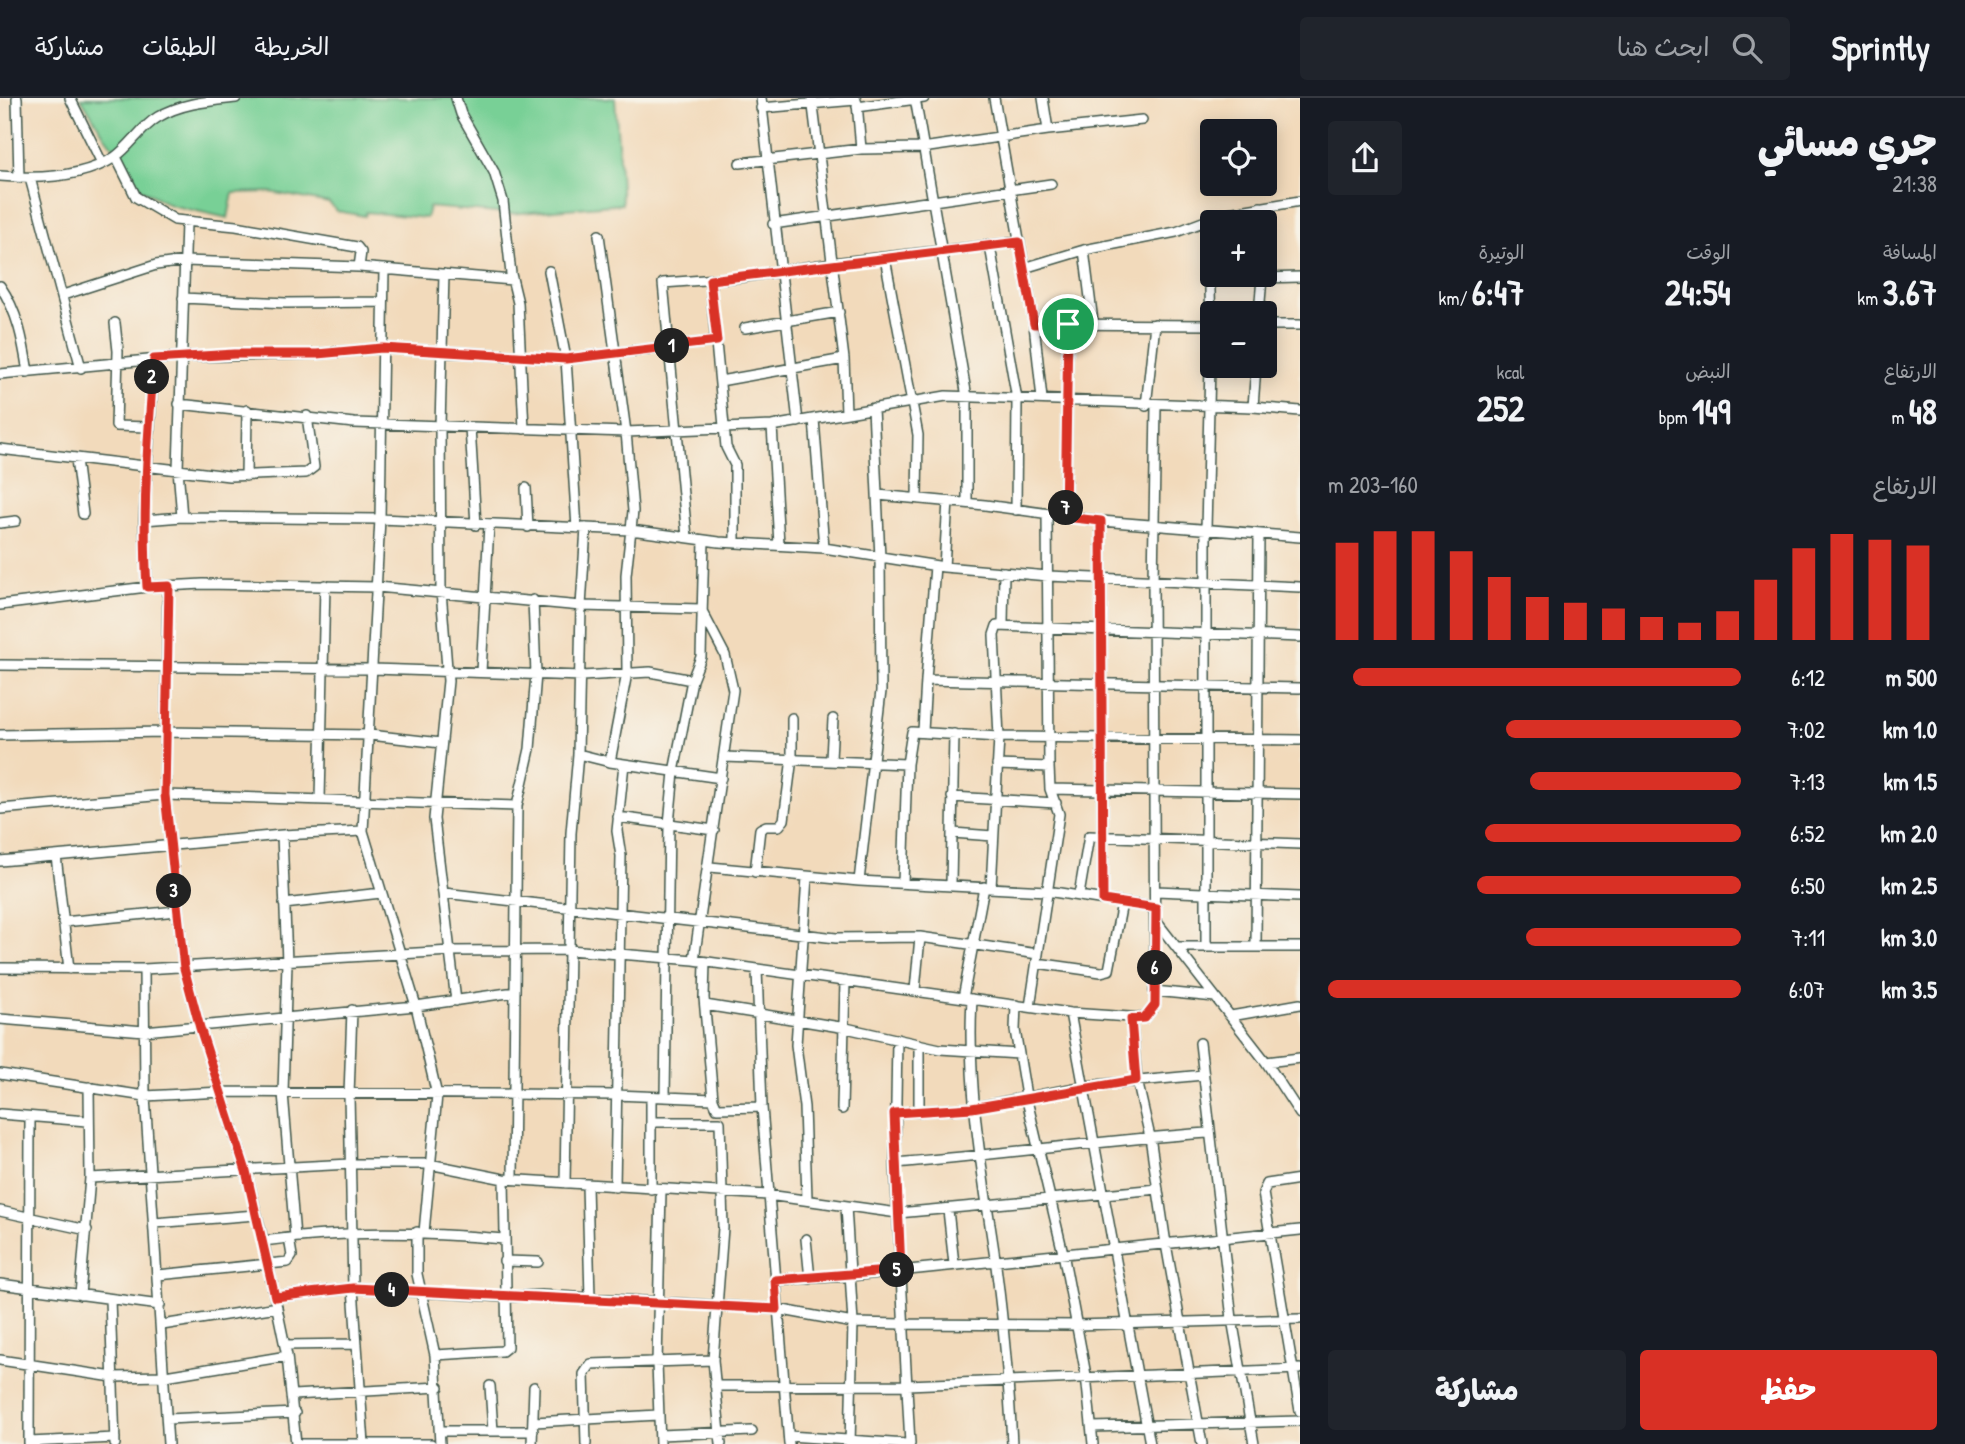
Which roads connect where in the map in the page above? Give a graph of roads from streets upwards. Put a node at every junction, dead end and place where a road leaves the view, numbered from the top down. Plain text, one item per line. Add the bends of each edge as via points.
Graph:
1 (17, 98) edge
2 (70, 98) edge
3 (236, 98) edge
4 (456, 98) edge
5 (994, 98) edge
6 (1043, 98) edge
7 (918, 99) edge
8 (812, 100) edge
9 (857, 102) edge
10 (761, 103) edge
11 (1142, 120) dead end
12 (1048, 130) junction
13 (1002, 139) junction
14 (922, 148) junction
15 (861, 149) junction
16 (818, 153) junction
17 (116, 157) junction
18 (766, 160) junction
19 (103, 163) junction
20 (740, 163) dead end
21 (0, 176) edge
22 (19, 178) junction
23 (30, 178) junction
24 (1051, 184) dead end
25 (1009, 189) junction
26 (932, 201) junction
27 (1300, 201) edge
28 (1260, 207) junction
29 (1248, 210) edge
30 (1260, 210) edge
31 (825, 217) junction
32 (186, 223) junction
33 (1200, 223) edge
34 (773, 224) junction
35 (598, 235) dead end
36 (1019, 242) junction
37 (990, 246) junction
38 (1084, 250) junction
39 (942, 252) junction
40 (885, 258) junction
41 (185, 261) junction
42 (832, 263) junction
43 (359, 267) junction
44 (1024, 268) junction
45 (384, 269) junction
46 (549, 271) dead end
47 (780, 272) junction
48 (444, 274) junction
49 (1277, 276) edge
50 (1300, 277) edge
51 (512, 280) junction
52 (710, 280) junction
53 (0, 286) edge
54 (64, 295) junction
55 (183, 298) junction
56 (382, 302) junction
57 (839, 312) junction
58 (788, 320) junction
59 (114, 323) dead end
60 (1093, 323) junction
61 (1034, 324) junction
62 (1068, 324) junction
63 (1155, 324) junction
64 (1200, 325) edge
65 (1277, 325) edge
66 (1300, 326) edge
67 (745, 328) dead end
68 (717, 341) junction
69 (669, 347) junction
70 (382, 348) junction
71 (441, 351) junction
72 (616, 354) junction
73 (180, 357) junction
74 (521, 357) junction
75 (154, 359) junction
76 (566, 359) junction
77 (844, 359) junction
78 (118, 363) junction
79 (81, 368) junction
80 (793, 368) junction
81 (29, 372) junction
82 (0, 374) edge
83 (1211, 378) edge
84 (1255, 378) edge
85 (720, 381) junction
86 (967, 397) junction
87 (1017, 399) junction
88 (1042, 399) junction
89 (1067, 400) junction
90 (913, 401) junction
91 (179, 404) junction
92 (1211, 405) junction
93 (1151, 406) junction
94 (1253, 407) junction
95 (873, 408) junction
96 (247, 410) junction
97 (1300, 411) edge
98 (846, 413) junction
99 (307, 416) junction
100 (814, 419) junction
101 (798, 422) junction
102 (383, 424) junction
103 (440, 426) junction
104 (772, 426) junction
105 (148, 427) junction
106 (470, 427) junction
107 (524, 429) junction
108 (724, 429) junction
109 (573, 431) junction
110 (626, 432) junction
111 (675, 432) junction
112 (0, 449) edge
113 (76, 459) junction
114 (147, 466) junction
115 (178, 469) junction
116 (246, 476) junction
117 (526, 488) dead end
118 (878, 495) junction
119 (917, 498) junction
120 (948, 501) junction
121 (967, 503) junction
122 (1016, 510) junction
123 (83, 514) dead end
124 (1047, 515) junction
125 (182, 517) junction
126 (1065, 517) junction
127 (380, 519) junction
128 (144, 520) junction
129 (16, 521) dead end
130 (1101, 521) junction
131 (0, 523) edge
132 (442, 523) junction
133 (476, 525) junction
134 (489, 526) junction
135 (1155, 526) junction
136 (528, 527) junction
137 (582, 528) junction
138 (1206, 529) junction
139 (631, 530) junction
140 (1259, 534) junction
141 (687, 537) junction
142 (1300, 537) edge
143 (704, 540) junction
144 (735, 542) junction
145 (779, 544) junction
146 (824, 548) junction
147 (880, 558) junction
148 (939, 566) junction
149 (1004, 572) junction
150 (1048, 576) junction
151 (1101, 579) junction
152 (1153, 581) junction
153 (1206, 582) junction
154 (325, 585) junction
155 (1258, 585) junction
156 (169, 586) junction
157 (147, 587) junction
158 (377, 587) junction
159 (1300, 587) edge
160 (441, 591) junction
161 (485, 596) junction
162 (533, 600) junction
163 (0, 605) edge
164 (580, 606) junction
165 (626, 608) junction
166 (701, 609) junction
167 (1003, 624) junction
168 (1049, 628) junction
169 (1101, 630) junction
170 (1153, 633) junction
171 (1206, 634) junction
172 (1257, 636) junction
173 (1300, 637) edge
174 (0, 665) edge
175 (167, 666) junction
176 (323, 668) junction
177 (373, 669) junction
178 (448, 671) junction
179 (481, 672) junction
180 (627, 673) junction
181 (536, 674) junction
182 (582, 676) junction
183 (692, 680) junction
184 (926, 680) junction
185 (998, 681) junction
186 (1050, 682) junction
187 (1101, 682) junction
188 (1154, 684) junction
189 (1206, 685) junction
190 (1256, 687) junction
191 (1300, 688) edge
192 (792, 718) dead end
193 (833, 719) dead end
194 (923, 731) junction
195 (164, 732) junction
196 (0, 734) edge
197 (954, 734) junction
198 (322, 735) junction
199 (370, 736) junction
200 (1102, 736) junction
201 (999, 737) junction
202 (1050, 737) junction
203 (1154, 737) junction
204 (1206, 739) junction
205 (1300, 740) edge
206 (1256, 741) junction
207 (441, 743) junction
208 (578, 754) junction
209 (724, 757) junction
210 (792, 758) junction
211 (831, 759) junction
212 (873, 761) junction
213 (610, 762) junction
214 (907, 764) junction
215 (624, 765) junction
216 (997, 765) junction
217 (1049, 767) junction
218 (674, 772) junction
219 (721, 778) junction
220 (1050, 789) junction
221 (1102, 789) junction
222 (1154, 790) junction
223 (1206, 790) junction
224 (1257, 792) junction
225 (1300, 794) edge
226 (165, 795) junction
227 (952, 797) junction
228 (320, 799) junction
229 (995, 800) junction
230 (363, 803) junction
231 (435, 803) junction
232 (1056, 803) junction
233 (517, 806) junction
234 (0, 808) edge
235 (618, 817) junction
236 (669, 824) junction
237 (715, 830) junction
238 (363, 831) junction
239 (953, 834) junction
240 (282, 835) junction
241 (993, 836) junction
242 (1103, 837) junction
243 (1155, 839) junction
244 (1207, 841) junction
245 (1257, 843) junction
246 (1300, 844) edge
247 (168, 845) junction
248 (56, 856) junction
249 (0, 862) edge
250 (710, 867) junction
251 (755, 872) junction
252 (807, 877) junction
253 (859, 881) junction
254 (903, 883) junction
255 (951, 884) junction
256 (987, 887) junction
257 (1047, 891) junction
258 (1156, 891) junction
259 (1206, 892) junction
260 (381, 893) junction
261 (444, 893) junction
262 (1256, 894) junction
263 (1079, 895) junction
264 (1300, 897) edge
265 (1103, 900) junction
266 (516, 901) junction
267 (1122, 903) junction
268 (284, 904) junction
269 (571, 908) junction
270 (1156, 908) junction
271 (177, 911) junction
272 (618, 914) junction
273 (665, 919) junction
274 (1156, 921) junction
275 (63, 922) junction
276 (701, 923) junction
277 (805, 935) junction
278 (920, 937) junction
279 (973, 944) junction
280 (1206, 946) junction
281 (1256, 946) junction
282 (1177, 947) junction
283 (1300, 947) edge
284 (516, 950) junction
285 (569, 950) junction
286 (451, 951) junction
287 (618, 953) junction
288 (401, 956) junction
289 (666, 958) junction
290 (1038, 958) junction
291 (700, 961) junction
292 (287, 962) junction
293 (0, 968) edge
294 (184, 968) junction
295 (69, 969) junction
296 (144, 969) junction
297 (757, 969) junction
298 (801, 975) junction
299 (845, 981) junction
300 (915, 990) junction
301 (1154, 991) junction
302 (515, 992) junction
303 (1215, 997) junction
304 (967, 998) junction
305 (456, 1001) junction
306 (1300, 1004) edge
307 (705, 1005) junction
308 (1016, 1005) junction
309 (416, 1006) junction
310 (1030, 1007) junction
311 (352, 1010) junction
312 (756, 1013) junction
313 (1070, 1013) junction
314 (1231, 1016) junction
315 (286, 1018) junction
316 (0, 1019) edge
317 (1131, 1019) junction
318 (797, 1021) junction
319 (200, 1028) junction
320 (846, 1028) junction
321 (144, 1031) junction
322 (897, 1039) junction
323 (1200, 1043) dead end
324 (919, 1044) junction
325 (969, 1053) junction
326 (1019, 1054) junction
327 (1300, 1058) edge
328 (1266, 1062) junction
329 (0, 1074) edge
330 (1203, 1075) junction
331 (1136, 1080) junction
332 (1085, 1086) junction
333 (89, 1087) junction
334 (222, 1092) junction
335 (283, 1093) junction
336 (515, 1094) junction
337 (349, 1095) junction
338 (437, 1095) junction
339 (566, 1095) junction
340 (616, 1095) junction
341 (145, 1096) junction
342 (1026, 1096) junction
343 (651, 1097) junction
344 (666, 1097) junction
345 (715, 1103) junction
346 (762, 1107) junction
347 (972, 1108) junction
348 (842, 1109) dead end
349 (919, 1112) junction
350 (894, 1113) junction
351 (0, 1114) edge
352 (1300, 1114) edge
353 (30, 1118) junction
354 (87, 1121) junction
355 (651, 1122) junction
356 (720, 1122) junction
357 (1208, 1133) junction
358 (1150, 1137) junction
359 (1095, 1141) junction
360 (1038, 1149) junction
361 (979, 1156) junction
362 (895, 1163) junction
363 (350, 1164) junction
364 (429, 1164) junction
365 (287, 1168) junction
366 (246, 1171) junction
367 (151, 1174) junction
368 (90, 1178) junction
369 (509, 1179) junction
370 (1300, 1179) edge
371 (565, 1183) junction
372 (587, 1185) junction
373 (615, 1187) junction
374 (1158, 1189) junction
375 (656, 1190) junction
376 (724, 1192) junction
377 (1105, 1192) junction
378 (768, 1195) junction
379 (807, 1199) junction
380 (1051, 1199) junction
381 (986, 1205) junction
382 (846, 1206) junction
383 (948, 1210) junction
384 (0, 1211) edge
385 (898, 1213) junction
386 (256, 1215) junction
387 (31, 1217) junction
388 (154, 1223) junction
389 (87, 1230) junction
390 (1300, 1230) edge
391 (351, 1232) junction
392 (421, 1232) junction
393 (1269, 1234) junction
394 (292, 1237) junction
395 (504, 1239) junction
396 (806, 1239) dead end
397 (1222, 1240) junction
398 (263, 1241) junction
399 (1166, 1244) junction
400 (1116, 1247) junction
401 (1063, 1253) junction
402 (505, 1261) junction
403 (995, 1261) junction
404 (538, 1262) dead end
405 (267, 1264) junction
406 (954, 1264) junction
407 (901, 1270) junction
408 (158, 1275) junction
409 (850, 1276) junction
410 (810, 1279) junction
411 (775, 1280) junction
412 (0, 1284) edge
413 (29, 1287) junction
414 (353, 1288) junction
415 (421, 1292) junction
416 (80, 1295) junction
417 (275, 1297) junction
418 (506, 1297) junction
419 (590, 1298) junction
420 (110, 1299) junction
421 (659, 1303) junction
422 (160, 1305) junction
423 (718, 1305) junction
424 (277, 1307) junction
425 (777, 1309) junction
426 (1232, 1319) junction
427 (1284, 1319) junction
428 (1300, 1319) edge
429 (853, 1322) junction
430 (1129, 1322) junction
431 (1181, 1322) junction
432 (902, 1324) junction
433 (1002, 1324) junction
434 (162, 1325) junction
435 (1076, 1325) junction
436 (355, 1343) junction
437 (285, 1345) junction
438 (435, 1355) junction
439 (287, 1356) junction
440 (0, 1360) edge
441 (713, 1360) junction
442 (657, 1363) junction
443 (30, 1364) junction
444 (1297, 1369) edge
445 (1190, 1371) junction
446 (1241, 1371) junction
447 (1138, 1374) junction
448 (1086, 1375) junction
449 (165, 1376) junction
450 (113, 1377) junction
451 (1009, 1379) junction
452 (784, 1384) junction
453 (850, 1384) junction
454 (907, 1385) junction
455 (439, 1387) junction
456 (490, 1387) dead end
457 (534, 1387) dead end
458 (715, 1387) junction
459 (361, 1391) junction
460 (293, 1395) junction
461 (1300, 1411) edge
462 (295, 1413) junction
463 (658, 1415) junction
464 (167, 1419) junction
465 (585, 1420) junction
466 (1300, 1421) edge
467 (1250, 1422) junction
468 (1198, 1423) junction
469 (1147, 1425) junction
470 (534, 1426) junction
471 (1093, 1427) junction
472 (441, 1431) junction
473 (493, 1431) junction
474 (752, 1432) dead end
475 (720, 1433) junction
476 (660, 1440) edge
477 (789, 1440) edge
478 (115, 1441) edge
479 (850, 1442) edge
480 (29, 1443) edge
481 (364, 1443) edge
482 (168, 1444) edge
483 (298, 1444) edge
484 (431, 1444) edge
485 (440, 1444) edge
486 (532, 1444) edge
487 (586, 1444) edge
488 (721, 1444) edge
489 (908, 1444) edge
490 (1012, 1444) edge
491 (1093, 1444) edge
492 (1150, 1444) edge
493 (1202, 1444) edge
494 (1254, 1444) edge

1 - 22 street
2 - 19 street
3 - 17 street via 184,106 158,117
4 - 51 street via 500,187
5 - 13 street
6 - 12 street
7 - 9 street
7 - 14 street
8 - 9 street
8 - 10 street
8 - 16 street
9 - 15 street
10 - 18 street
11 - 12 street
12 - 13 street
13 - 14 street
13 - 25 street
14 - 15 street
14 - 26 street
15 - 16 street
16 - 18 street
16 - 31 street
17 - 19 street
17 - 32 street via 136,197
18 - 20 street
18 - 34 street
19 - 23 street
21 - 22 street
22 - 23 street
23 - 54 street
24 - 25 street
25 - 26 street
25 - 36 street
26 - 31 street
26 - 39 street
27 - 28 street
28 - 29 street
28 - 30 street
31 - 34 street
31 - 42 street
32 - 41 street
32 - 43 street via 236,226 357,247
33 - 38 street
34 - 47 street
35 - 72 street
36 - 37 street
36 - 44 street
37 - 39 street
37 - 87 street
38 - 44 street
38 - 60 street
39 - 40 street
39 - 86 street
40 - 42 street
40 - 90 street
41 - 43 street
41 - 54 street via 146,268
41 - 55 street
42 - 47 street
42 - 57 street
43 - 45 street
44 - 61 street
45 - 48 street
45 - 56 street
46 - 76 street
47 - 52 street
47 - 58 street
48 - 51 street
48 - 71 street
49 - 50 street
51 - 74 street
52 - 68 street
52 - 69 street via 663,283
53 - 81 street via 21,332
54 - 79 street
55 - 56 street
55 - 73 street
56 - 70 street
57 - 58 street
57 - 77 street
58 - 67 street
58 - 80 street
59 - 78 street
60 - 62 street
60 - 63 street
61 - 62 street
61 - 88 street
62 - 89 street
63 - 64 street
63 - 93 street
65 - 66 street
68 - 69 street
68 - 85 street
69 - 72 street
69 - 111 street
70 - 71 street
70 - 73 street
70 - 102 street
71 - 74 street
71 - 103 street
72 - 76 street
72 - 110 street
73 - 75 street
73 - 91 street
74 - 76 street
74 - 107 street
75 - 78 street
75 - 105 street
76 - 109 street
77 - 80 street
77 - 98 street
78 - 79 street
78 - 105 street via 116,426
79 - 81 street
80 - 85 street
80 - 101 street
81 - 82 street
83 - 92 street
84 - 94 street
85 - 108 street
86 - 87 street
86 - 90 street
86 - 121 street
87 - 88 street
87 - 122 street
88 - 89 street
89 - 93 street
89 - 126 street
90 - 95 street
90 - 119 street via 920,450
91 - 96 street
91 - 115 street
92 - 93 street
92 - 94 street
92 - 138 street
93 - 135 street
94 - 97 street
95 - 98 street
95 - 118 street
96 - 99 street
96 - 116 street
98 - 100 street
99 - 102 street
99 - 116 street via 313,471
100 - 101 street
100 - 146 street
101 - 104 street
102 - 103 street
102 - 127 street
103 - 106 street
103 - 132 street
104 - 108 street
104 - 145 street
105 - 114 street
106 - 107 street
106 - 133 street
107 - 109 street
108 - 111 street
108 - 144 street via 726,451 735,465
109 - 110 street
109 - 137 street
110 - 111 street
110 - 139 street
111 - 141 street
112 - 113 street
113 - 114 street
113 - 123 street
114 - 115 street
114 - 128 street
115 - 116 street
115 - 125 street
117 - 136 street
118 - 119 street
118 - 147 street
119 - 120 street
120 - 121 street
120 - 148 street
121 - 122 street
122 - 124 street
124 - 126 street
124 - 150 street
125 - 127 street
125 - 128 street
126 - 130 street
127 - 132 street
127 - 158 street
128 - 157 street
129 - 131 street
130 - 135 street
130 - 151 street
132 - 133 street
132 - 160 street
133 - 134 street
134 - 136 street
134 - 161 street
135 - 138 street
135 - 152 street
136 - 137 street
137 - 139 street
137 - 164 street
138 - 140 street
138 - 153 street
139 - 141 street
139 - 165 street
140 - 142 street
140 - 155 street
141 - 143 street
143 - 144 street
143 - 166 street
144 - 145 street
145 - 146 street
146 - 147 street
147 - 148 street
147 - 212 street via 881,691
148 - 149 street
148 - 184 street
149 - 150 street
149 - 167 street
150 - 151 street
150 - 168 street
151 - 152 street
151 - 169 street
152 - 153 street
152 - 170 street
153 - 155 street
153 - 171 street
154 - 156 street
154 - 158 street
154 - 176 street
155 - 159 street
155 - 172 street
156 - 157 street
156 - 175 street
157 - 163 street
158 - 160 street
158 - 177 street
160 - 161 street
160 - 178 street
161 - 162 street
161 - 179 street
162 - 164 street
162 - 181 street
164 - 165 street
164 - 182 street
165 - 166 street
165 - 180 street
166 - 183 street via 701,661
166 - 209 street via 725,655 732,681
167 - 168 street
167 - 185 street via 995,631
168 - 169 street
168 - 186 street
169 - 170 street
169 - 187 street
170 - 171 street
170 - 188 street
171 - 172 street
171 - 189 street
172 - 173 street
172 - 190 street
174 - 175 street
175 - 176 street
175 - 195 street
176 - 177 street
176 - 198 street
177 - 178 street
177 - 199 street
178 - 179 street
178 - 207 street
179 - 181 street
180 - 182 street
180 - 183 street via 659,672
180 - 213 street
181 - 182 street
181 - 233 street via 530,749
182 - 208 street
183 - 218 street
184 - 185 street
184 - 194 street
185 - 186 street
185 - 201 street
186 - 187 street
186 - 202 street
187 - 188 street
187 - 200 street
188 - 189 street
188 - 203 street
189 - 190 street
189 - 204 street
190 - 191 street
190 - 206 street
192 - 210 street
193 - 211 street
194 - 197 street
194 - 214 street via 909,735
195 - 196 street
195 - 198 street
195 - 226 street
197 - 201 street
197 - 227 street
198 - 199 street
198 - 228 street
199 - 207 street
199 - 230 street
200 - 202 street
200 - 203 street
200 - 221 street
201 - 202 street
201 - 216 street
202 - 217 street
203 - 204 street
203 - 222 street
204 - 206 street
204 - 223 street
205 - 206 street
206 - 224 street
207 - 231 street
208 - 213 street
208 - 269 street
209 - 210 street
209 - 219 street
210 - 211 street
210 - 251 street via 784,820 779,826 761,829
211 - 212 street
212 - 214 street
212 - 253 street
213 - 215 street
214 - 254 street
215 - 218 street
215 - 235 street
216 - 217 street
216 - 229 street
217 - 220 street
218 - 219 street
218 - 236 street
219 - 237 street
220 - 221 street
220 - 232 street
221 - 222 street
221 - 242 street
222 - 223 street
222 - 243 street
223 - 224 street
223 - 244 street
224 - 225 street
224 - 245 street
226 - 228 street
226 - 234 street
226 - 247 street
227 - 229 street
227 - 239 street
228 - 230 street
229 - 232 street
229 - 241 street
230 - 231 street
230 - 238 street
231 - 233 street
231 - 261 street via 435,850
232 - 257 street via 1058,824
233 - 266 street
235 - 236 street
235 - 272 street
236 - 237 street
236 - 273 street
237 - 250 street
238 - 240 street
238 - 260 street
239 - 241 street
239 - 255 street
240 - 247 street
240 - 268 street
241 - 256 street
242 - 243 street
242 - 263 street via 1088,837
242 - 265 street
243 - 244 street
243 - 258 street
244 - 245 street
244 - 259 street
245 - 246 street
245 - 262 street
247 - 248 street
247 - 271 street
248 - 249 street
248 - 275 street
250 - 251 street
250 - 276 street
251 - 252 street
252 - 253 street
252 - 277 street
253 - 254 street
254 - 255 street
255 - 256 street
256 - 257 street
256 - 279 street
257 - 263 street
257 - 290 street
258 - 259 street
258 - 270 street
259 - 262 street
259 - 280 street
260 - 268 street
260 - 288 street
261 - 266 street
261 - 286 street
262 - 264 street
262 - 281 street
263 - 265 street
265 - 267 street
266 - 269 street
266 - 284 street
267 - 270 street
267 - 290 street via 1109,970
268 - 292 street
269 - 272 street
269 - 285 street
270 - 274 street
271 - 275 street
271 - 294 street
272 - 273 street
272 - 287 street
273 - 276 street
273 - 289 street
274 - 282 street
274 - 301 street
275 - 295 street
276 - 277 street
276 - 291 street
277 - 278 street via 860,940
277 - 298 street
278 - 279 street
278 - 300 street
279 - 290 street
279 - 304 street
280 - 281 street
280 - 282 street
281 - 283 street
282 - 303 street
284 - 285 street
284 - 286 street
284 - 302 street
285 - 287 street
285 - 339 street
286 - 288 street
286 - 305 street
287 - 289 street
287 - 340 street
288 - 292 street
288 - 309 street
289 - 291 street
289 - 344 street
290 - 310 street
291 - 297 street
291 - 307 street
292 - 294 street
292 - 315 street
293 - 295 street
294 - 296 street
294 - 319 street
295 - 296 street
296 - 321 street
297 - 298 street
297 - 312 street
298 - 299 street
298 - 318 street
299 - 300 street
299 - 320 street
300 - 304 street
301 - 303 street
301 - 317 street via 1150,1015
302 - 305 street
302 - 336 street
303 - 314 street
304 - 308 street
304 - 325 street
305 - 309 street
306 - 314 street
307 - 312 street
307 - 345 street
308 - 310 street
308 - 326 street
309 - 311 street
309 - 338 street
310 - 313 street
311 - 315 street
311 - 337 street
312 - 318 street
312 - 346 street
313 - 317 street
313 - 332 street
314 - 328 street
315 - 319 street
315 - 335 street
316 - 321 street
317 - 331 street
318 - 320 street
318 - 379 street
319 - 321 street
319 - 334 street
320 - 322 street
320 - 348 street
321 - 341 street
322 - 324 street
322 - 350 street
323 - 330 street
324 - 325 street
324 - 349 street
325 - 326 street
325 - 347 street
326 - 342 street
327 - 328 street
328 - 352 street
329 - 333 street
330 - 331 street
330 - 357 street
331 - 332 street
331 - 358 street
332 - 342 street
332 - 359 street
333 - 341 street
333 - 354 street
334 - 335 street
334 - 341 street
334 - 366 street
335 - 337 street
335 - 365 street
336 - 338 street
336 - 339 street
336 - 369 street
337 - 338 street
337 - 363 street
338 - 364 street
339 - 340 street
339 - 371 street
340 - 343 street
340 - 373 street
341 - 367 street
342 - 347 street
342 - 360 street
343 - 344 street
343 - 355 street
344 - 345 street
345 - 346 street
345 - 356 street
346 - 378 street
347 - 349 street
347 - 361 street
349 - 350 street
350 - 362 street
351 - 353 street
353 - 354 street
353 - 387 street
354 - 368 street
355 - 356 street
355 - 375 street
356 - 376 street
357 - 358 street
357 - 397 street
358 - 359 street
358 - 374 street
359 - 360 street
359 - 377 street
360 - 361 street
360 - 380 street
361 - 362 street
361 - 381 street
362 - 385 street
363 - 364 street
363 - 365 street
363 - 391 street
364 - 369 street
364 - 392 street
365 - 366 street
365 - 394 street
366 - 367 street
366 - 386 street
367 - 368 street
367 - 388 street
368 - 389 street
369 - 371 street
369 - 395 street
370 - 393 street via 1271,1182 1264,1188
371 - 372 street
372 - 373 street
372 - 419 street
373 - 375 street
374 - 377 street
374 - 399 street
375 - 376 street
375 - 421 street
376 - 378 street
376 - 423 street
377 - 380 street
377 - 400 street
378 - 379 street
378 - 411 street
379 - 382 street
380 - 381 street
380 - 401 street
381 - 383 street
381 - 403 street
382 - 385 street
382 - 409 street
383 - 385 street
383 - 406 street
384 - 387 street
385 - 407 street
386 - 388 street
386 - 398 street
387 - 389 street
387 - 413 street
388 - 408 street
389 - 416 street
390 - 393 street
391 - 392 street
391 - 394 street
391 - 414 street
392 - 395 street
392 - 415 street via 417,1274
393 - 397 street
393 - 427 street
394 - 398 street
394 - 405 street via 291,1261
395 - 402 street
396 - 410 street
397 - 399 street
397 - 426 street
398 - 405 street
399 - 400 street
399 - 431 street
400 - 401 street
400 - 430 street
401 - 403 street
401 - 435 street
402 - 404 street
402 - 418 street
403 - 406 street
403 - 433 street
405 - 408 street
405 - 417 street
406 - 407 street
407 - 409 street
407 - 432 street
408 - 422 street
409 - 410 street
409 - 429 street
410 - 411 street
411 - 425 street
412 - 413 street
413 - 416 street
413 - 443 street
414 - 415 street
414 - 417 street
414 - 436 street
415 - 418 street
415 - 438 street
416 - 420 street
417 - 424 street
418 - 419 street
418 - 438 street via 505,1350
419 - 421 street
420 - 422 street
420 - 450 street
421 - 423 street
421 - 442 street
422 - 434 street
423 - 425 street
423 - 441 street
424 - 434 street
424 - 437 street
425 - 429 street
425 - 452 street
426 - 427 street
426 - 431 street
426 - 446 street
427 - 428 street
427 - 444 street
429 - 432 street
429 - 453 street
430 - 431 street
430 - 435 street
430 - 447 street
431 - 445 street
432 - 433 street
432 - 454 street
433 - 435 street
433 - 451 street
434 - 449 street
435 - 448 street
436 - 437 street
436 - 459 street
437 - 439 street
438 - 455 street
439 - 449 street
439 - 460 street
440 - 443 street
441 - 442 street
441 - 458 street
442 - 463 street
442 - 465 street via 587,1367
443 - 450 street
443 - 480 street
444 - 446 street
444 - 461 street
445 - 446 street
445 - 447 street
445 - 468 street
446 - 467 street
447 - 448 street
447 - 469 street
448 - 451 street
448 - 471 street
449 - 450 street
449 - 464 street
450 - 478 street
451 - 454 street
451 - 490 street
452 - 453 street
452 - 458 street
452 - 477 street
453 - 454 street
453 - 479 street
454 - 489 street
455 - 459 street
455 - 472 street
456 - 473 street
457 - 470 street
458 - 475 street
459 - 460 street
459 - 481 street
460 - 462 street
462 - 464 street
462 - 483 street
463 - 465 street
463 - 476 street
464 - 482 street
465 - 470 street
465 - 487 street
466 - 467 street
467 - 468 street
467 - 494 street
468 - 469 street
468 - 493 street
469 - 471 street
469 - 492 street
470 - 473 street
470 - 486 street
471 - 491 street
472 - 473 street
472 - 485 street
474 - 475 street
475 - 476 street
475 - 488 street
477 - 479 street
478 - 480 street
479 - 489 street
481 - 483 street
481 - 484 street

